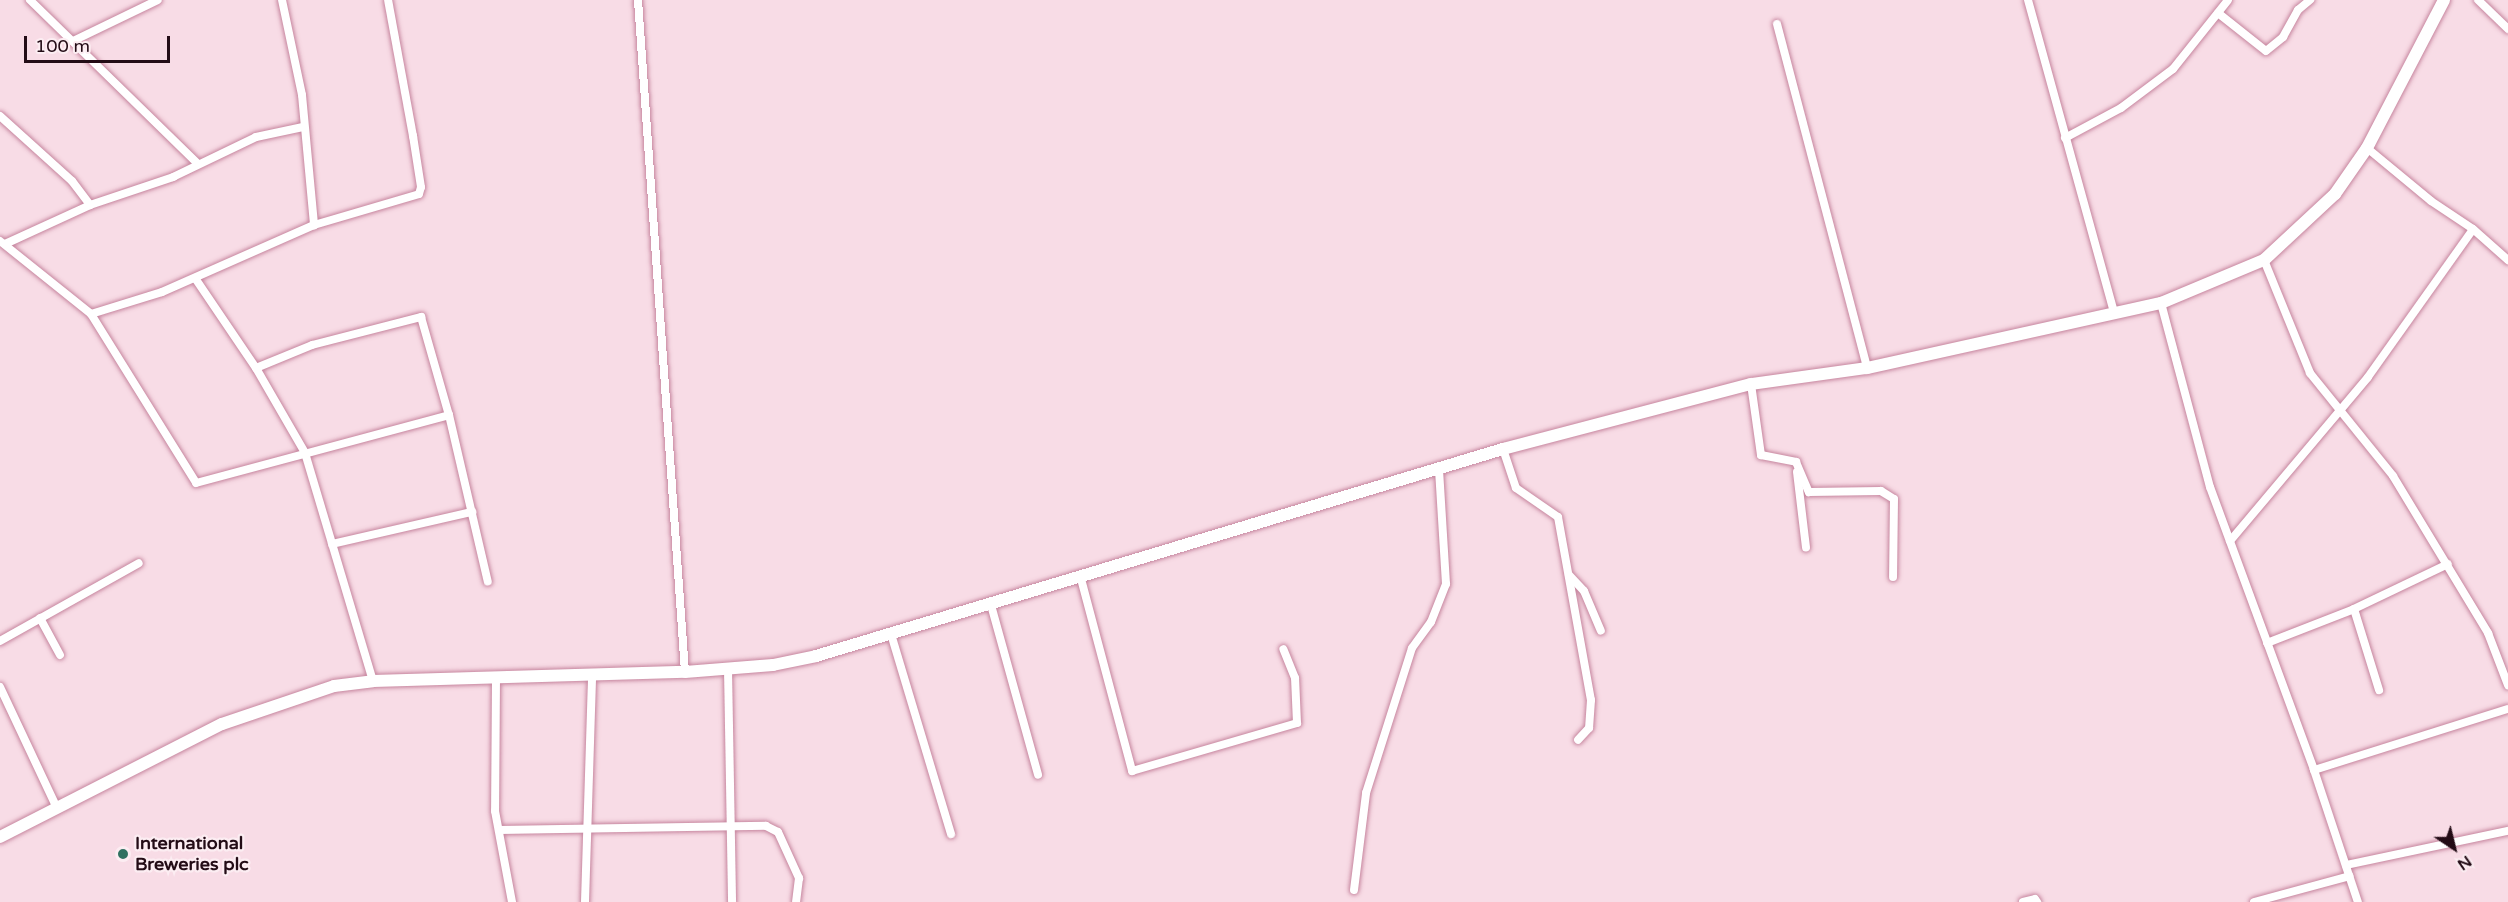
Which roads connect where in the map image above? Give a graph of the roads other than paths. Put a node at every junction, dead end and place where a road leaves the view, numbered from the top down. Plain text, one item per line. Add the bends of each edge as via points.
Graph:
1 (30, 0) edge
2 (158, 0) edge
3 (282, 0) edge
4 (388, 0) edge
5 (638, 0) edge
6 (2028, 0) edge
7 (2228, 0) edge
8 (2310, 0) edge
9 (2444, 0) edge
10 (2478, 0) edge
11 (2218, 13) junction
12 (1777, 24) dead end
13 (2508, 28) edge
14 (73, 41) junction
15 (0, 116) edge
16 (303, 127) junction
17 (2065, 138) junction
18 (2367, 148) junction
19 (198, 164) junction
20 (90, 205) junction
21 (314, 225) junction
22 (2473, 229) junction
23 (2, 242) edge
24 (2264, 260) junction
25 (2508, 260) edge
26 (195, 278) junction
27 (2161, 303) junction
28 (2114, 312) junction
29 (91, 314) junction
30 (256, 368) junction
31 (1867, 368) junction
32 (1751, 384) junction
33 (2339, 412) junction
34 (449, 415) junction
35 (1503, 449) junction
36 (305, 453) junction
37 (1796, 462) junction
38 (1439, 468) junction
39 (472, 512) junction
40 (2229, 541) junction
41 (332, 544) junction
42 (1806, 547) dead end
43 (139, 563) dead end
44 (2448, 564) junction
45 (1080, 575) junction
46 (1569, 575) junction
47 (1893, 577) dead end
48 (488, 582) dead end
49 (991, 605) junction
50 (2354, 609) junction
51 (40, 618) junction
52 (1601, 631) dead end
53 (891, 634) junction
54 (0, 641) edge
55 (2267, 643) junction
56 (1282, 649) dead end
57 (60, 656) dead end
58 (728, 669) junction
59 (2506, 670) edge
60 (685, 672) junction
61 (592, 676) junction
62 (496, 678) junction
63 (373, 681) junction
64 (2508, 685) edge
65 (0, 687) edge
66 (2379, 690) dead end
67 (2508, 709) edge
68 (1578, 740) dead end
69 (2314, 770) junction
70 (1038, 775) dead end
71 (56, 806) junction
72 (586, 828) junction
73 (731, 828) junction
74 (499, 831) junction
75 (2508, 831) edge
76 (951, 834) dead end
77 (0, 837) edge
78 (2346, 865) junction
79 (2350, 876) junction
80 (1354, 890) dead end
81 (513, 902) edge
82 (585, 902) edge
83 (732, 902) edge
84 (796, 902) edge
85 (2023, 902) edge
86 (2037, 902) edge
87 (2254, 902) edge
88 (2358, 902) edge

1 - 14 street
2 - 14 street
3 - 16 street via 302,95
4 - 21 street via 421,191 414,198
5 - 60 street
6 - 17 street
7 - 11 street
8 - 11 street via 2298,10 2283,37 2266,51
9 - 18 main road
10 - 13 street
11 - 17 street via 2173,69 2121,108
12 - 31 street
14 - 19 street
15 - 20 street via 72,181
16 - 19 street via 256,137
16 - 21 street
17 - 28 street
18 - 22 street via 2431,201
18 - 24 main road via 2335,194
19 - 20 street
20 - 23 street
21 - 26 street
22 - 25 street
22 - 33 street
23 - 29 street
24 - 27 main road
24 - 33 street via 2298,352
26 - 29 street
26 - 30 street
27 - 28 main road
27 - 40 street via 2210,487
28 - 31 main road
29 - 36 street via 196,483
30 - 34 street via 312,345 418,315 426,326
30 - 36 street
31 - 32 main road
32 - 35 main road
32 - 37 street via 1761,454
33 - 40 street
33 - 44 street via 2393,476
34 - 36 street
34 - 39 street
35 - 38 main road
35 - 46 street via 1516,488 1558,517
36 - 41 street
37 - 42 street
37 - 47 street via 1809,492 1881,491 1894,499
38 - 45 main road
38 - 80 street via 1446,584 1431,622 1412,648 1366,793
39 - 41 street
39 - 48 street
40 - 55 street
41 - 63 street
43 - 51 street
44 - 50 street
44 - 59 street
45 - 49 main road
45 - 56 street via 1132,771 1297,723 1295,678
46 - 52 street via 1584,591
46 - 68 street via 1591,700 1589,728
49 - 53 main road
49 - 70 street
50 - 55 street
50 - 66 street
51 - 54 street
51 - 57 street
53 - 58 main road via 816,656
53 - 76 street
55 - 69 street
58 - 60 main road
58 - 73 street
59 - 64 street
60 - 61 main road
61 - 62 main road
61 - 72 street
62 - 63 main road
62 - 74 street via 495,812
63 - 71 main road via 299,696 222,724
65 - 71 street
67 - 69 street
69 - 78 street
71 - 77 main road
72 - 73 street
72 - 74 street
72 - 82 street
73 - 83 street
73 - 84 street via 766,826 778,832 800,878
74 - 81 street
75 - 78 street
78 - 79 street
79 - 87 street
79 - 88 street
85 - 86 street

